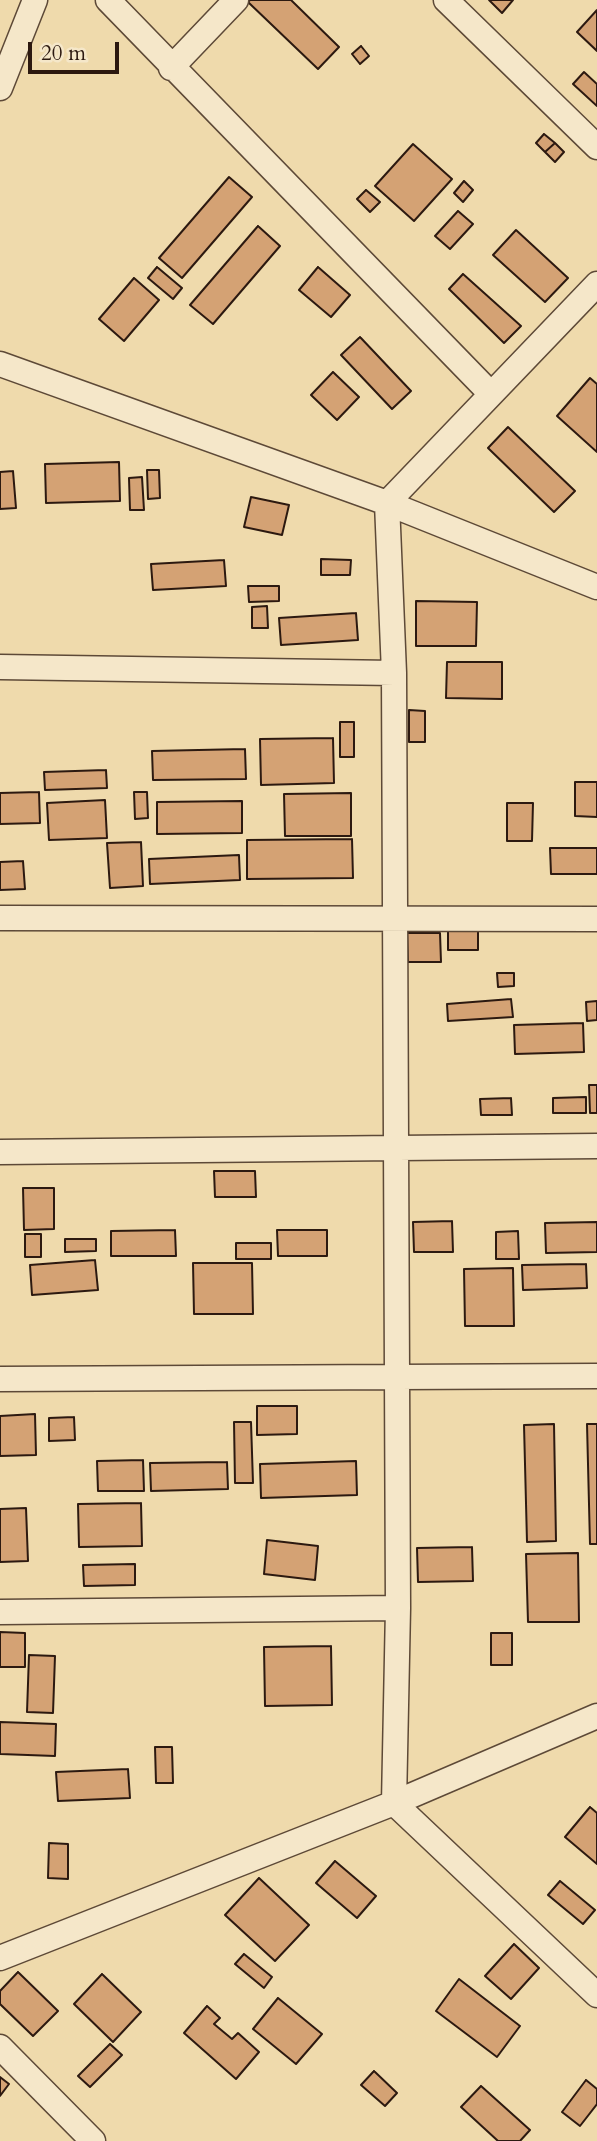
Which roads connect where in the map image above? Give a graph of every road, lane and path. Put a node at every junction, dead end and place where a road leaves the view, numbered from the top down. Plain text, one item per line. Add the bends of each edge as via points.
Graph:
1 (35, 0) edge
2 (107, 0) edge
3 (236, 0) edge
4 (446, 0) edge
5 (172, 68) junction
6 (0, 88) edge
7 (597, 147) edge
8 (597, 284) edge
9 (0, 364) edge
10 (491, 394) junction
11 (387, 503) junction
12 (597, 587) edge
13 (0, 667) edge
14 (394, 673) junction
15 (0, 918) edge
16 (395, 919) junction
17 (597, 919) edge
18 (597, 1146) edge
19 (396, 1149) junction
20 (0, 1152) edge
21 (597, 1376) edge
22 (398, 1377) junction
23 (0, 1379) edge
24 (398, 1608) junction
25 (0, 1612) edge
26 (597, 1716) edge
27 (394, 1803) junction
28 (0, 1958) edge
29 (597, 1995) edge
30 (0, 2047) edge
31 (93, 2141) edge

1 - 6 street
2 - 5 street
3 - 5 street
4 - 7 street
5 - 10 street
8 - 10 street
9 - 11 street
10 - 11 street
11 - 12 street
11 - 14 street
13 - 14 street
14 - 16 street
15 - 16 street
16 - 17 street
16 - 19 street
18 - 19 street
19 - 20 street
19 - 22 street
21 - 22 street
22 - 23 street
22 - 24 street
24 - 25 street
24 - 27 street
26 - 27 street
27 - 28 street
27 - 29 street
30 - 31 street

